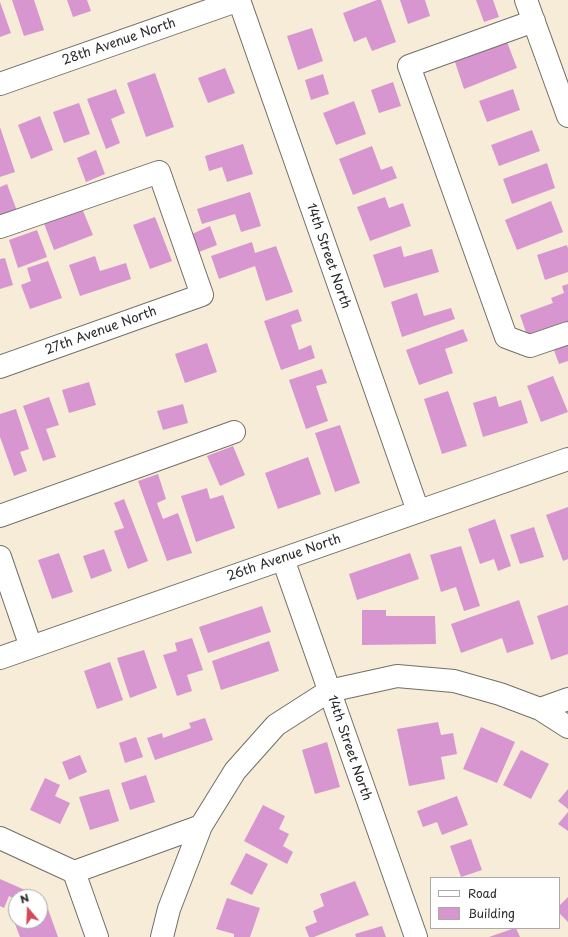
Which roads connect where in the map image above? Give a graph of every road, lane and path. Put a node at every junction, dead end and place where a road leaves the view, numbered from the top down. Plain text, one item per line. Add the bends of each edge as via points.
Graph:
1 (239, 0) edge
2 (526, 0) edge
3 (534, 21) junction
4 (0, 84) edge
5 (568, 116) edge
6 (0, 228) edge
7 (568, 332) edge
8 (0, 367) edge
9 (234, 432) dead end
10 (568, 459) edge
11 (418, 512) junction
12 (0, 516) edge
13 (0, 557) edge
14 (283, 559) junction
15 (31, 647) junction
16 (0, 658) edge
17 (329, 691) junction
18 (568, 699) edge
19 (540, 709) junction
20 (568, 727) edge
21 (201, 826) junction
22 (0, 838) edge
23 (74, 872) junction
24 (97, 937) edge
25 (162, 937) edge
26 (416, 937) edge

1 - 4 street, 28th Avenue North
1 - 11 street, 14th Street North
2 - 3 street
3 - 5 street
3 - 7 street via 410,66 506,337 530,346
6 - 8 street, 27th Avenue North via 159,172 202,294
9 - 12 street
10 - 11 street, 26th Avenue North
11 - 14 street, 26th Avenue North
13 - 15 street
14 - 15 street, 26th Avenue North
14 - 17 street, 14th Street North
15 - 16 street, 26th Avenue North
17 - 19 street via 397,676 454,681
17 - 21 street via 276,725 235,771
17 - 26 street, 14th Street North
18 - 19 street
19 - 20 street
21 - 23 street
21 - 25 street via 169,909
22 - 23 street
23 - 24 street

